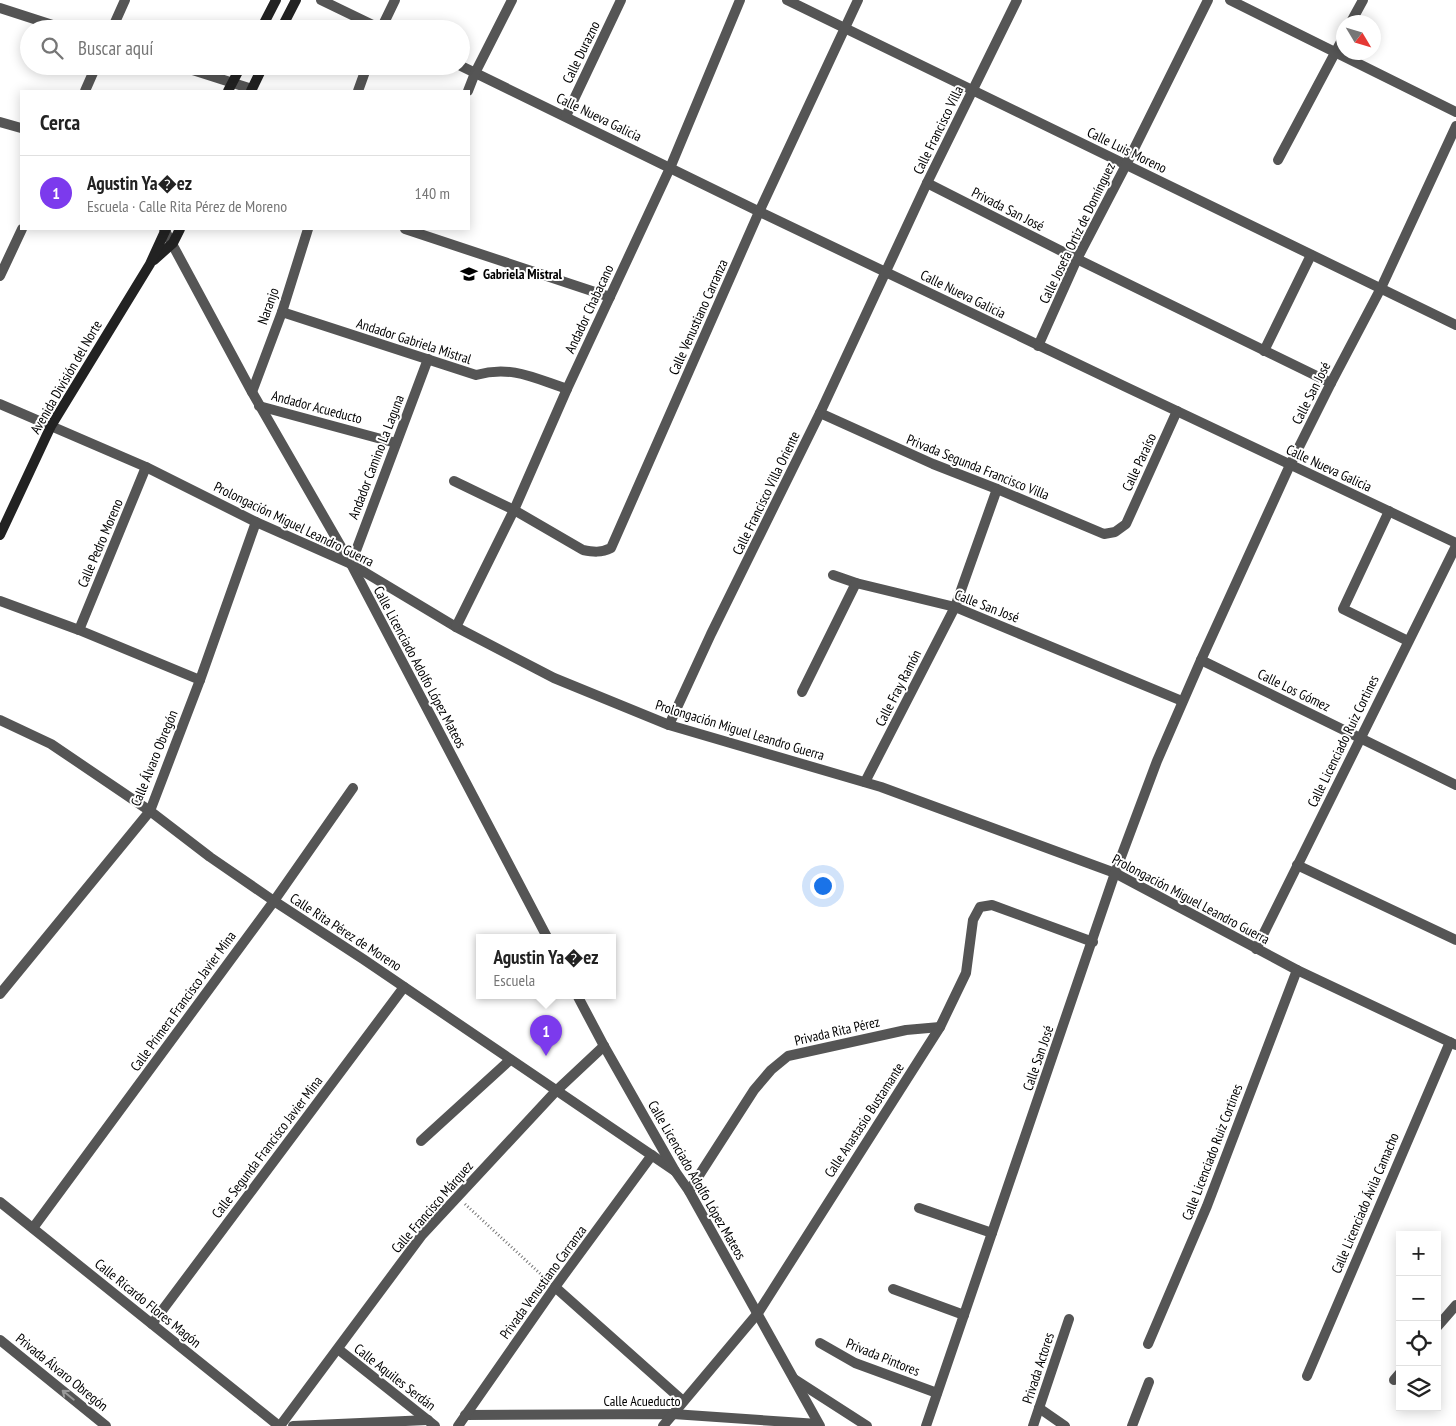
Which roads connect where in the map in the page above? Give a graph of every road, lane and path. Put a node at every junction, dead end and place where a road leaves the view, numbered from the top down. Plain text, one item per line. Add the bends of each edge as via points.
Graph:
1 (125, 0) edge
2 (276, 0) edge
3 (296, 0) edge
4 (321, 0) edge
5 (395, 0) edge
6 (512, 0) edge
7 (621, 0) edge
8 (740, 0) edge
9 (787, 0) edge
10 (858, 0) edge
11 (1017, 0) edge
12 (1208, 0) edge
13 (1230, 0) edge
14 (1363, 0) edge
15 (0, 8) edge
16 (1355, 15) edge
17 (37, 20) edge
18 (116, 20) edge
19 (266, 20) edge
20 (286, 20) edge
21 (362, 20) edge
22 (385, 20) edge
23 (844, 28) junction
24 (1335, 52) junction
25 (470, 70) edge
26 (475, 73) junction
27 (92, 75) edge
28 (201, 75) edge
29 (236, 75) edge
30 (258, 75) edge
31 (364, 75) edge
32 (230, 87) edge
33 (85, 90) edge
34 (251, 90) edge
35 (358, 90) edge
36 (468, 90) edge
37 (973, 91) junction
38 (1456, 112) edge
39 (566, 116) junction
40 (0, 122) edge
41 (1456, 126) edge
42 (20, 128) edge
43 (1278, 160) dead end
44 (1126, 165) junction
45 (670, 168) junction
46 (927, 183) junction
47 (759, 212) junction
48 (22, 230) edge
49 (165, 230) edge
50 (166, 230) edge
51 (180, 230) edge
52 (308, 230) edge
53 (417, 231) edge
54 (173, 243) junction
55 (1311, 255) junction
56 (1076, 259) junction
57 (150, 264) junction
58 (886, 273) junction
59 (0, 276) edge
60 (1381, 288) junction
61 (610, 297) junction
62 (282, 312) junction
63 (1456, 325) edge
64 (1038, 346) junction
65 (1264, 351) junction
66 (428, 360) junction
67 (1330, 383) junction
68 (567, 389) junction
69 (252, 392) junction
70 (0, 404) edge
71 (259, 406) junction
72 (1177, 411) junction
73 (820, 414) junction
74 (50, 426) junction
75 (396, 443) junction
76 (1290, 465) junction
77 (146, 467) junction
78 (454, 481) dead end
79 (997, 489) junction
80 (514, 510) junction
81 (1389, 511) junction
82 (256, 522) junction
83 (1126, 524) joint
84 (0, 536) edge
85 (1456, 544) edge
86 (351, 564) junction
87 (833, 575) dead end
88 (856, 583) junction
89 (0, 601) edge
90 (955, 607) junction
91 (456, 627) junction
92 (79, 630) junction
93 (1408, 641) junction
94 (1201, 660) junction
95 (200, 680) junction
96 (802, 692) dead end
97 (1182, 701) junction
98 (0, 720) edge
99 (669, 725) junction
100 (1360, 738) junction
101 (865, 782) junction
102 (1456, 785) edge
103 (353, 788) dead end
104 (150, 811) junction
105 (1297, 865) junction
106 (1115, 873) junction
107 (274, 901) junction
108 (545, 934) edge
109 (1456, 940) edge
110 (1093, 942) junction
111 (1256, 949) junction
112 (1297, 970) junction
113 (404, 987) junction
114 (0, 994) edge
115 (579, 999) edge
116 (940, 1027) junction
117 (1453, 1044) edge
118 (604, 1046) junction
119 (510, 1060) junction
120 (556, 1091) junction
121 (421, 1141) dead end
122 (652, 1156) junction
123 (675, 1171) junction
124 (689, 1191) junction
125 (457, 1197) junction
126 (0, 1202) edge
127 (919, 1208) dead end
128 (33, 1228) junction
129 (992, 1233) junction
130 (555, 1287) junction
131 (893, 1290) dead end
132 (1456, 1305) edge
133 (758, 1313) junction
134 (964, 1315) junction
135 (1069, 1319) dead end
136 (1441, 1322) edge
137 (152, 1324) junction
138 (0, 1340) edge
139 (820, 1343) dead end
140 (1148, 1344) dead end
141 (338, 1349) junction
142 (1306, 1376) dead end
143 (793, 1378) junction
144 (1149, 1382) dead end
145 (937, 1393) junction
146 (684, 1401) junction
147 (1039, 1408) junction
148 (673, 1414) junction
149 (465, 1415) junction
150 (431, 1423) edge
151 (819, 1425) edge
152 (106, 1426) edge
153 (280, 1426) edge
154 (294, 1426) edge
155 (458, 1426) edge
156 (663, 1426) edge
157 (867, 1426) edge
158 (926, 1426) edge
159 (1033, 1426) edge
160 (1066, 1426) edge
161 (1132, 1426) edge

1 - 18 street
2 - 19 street
3 - 20 street
4 - 21 street
5 - 22 street
6 - 26 street
7 - 39 street, Calle Durazno
8 - 45 street, Andador Chabacano
9 - 23 street, Calle Luis Moreno
10 - 23 street, Calle Venustiano Carranza
11 - 37 street, Calle Francisco Villa
12 - 44 street, Calle Josefa Ortiz de Domínguez
13 - 24 street
14 - 16 street
15 - 17 street
23 - 37 street, Calle Luis Moreno
23 - 47 street, Calle Venustiano Carranza
24 - 38 street
24 - 43 street
25 - 26 street, Calle Nueva Galicia
26 - 36 street
26 - 39 street, Calle Nueva Galicia
27 - 33 street
28 - 32 street
29 - 32 street
30 - 34 street
31 - 35 street
32 - 34 street
37 - 44 street, Calle Luis Moreno
37 - 46 street, Calle Francisco Villa
39 - 45 street, Calle Nueva Galicia
40 - 42 street
41 - 60 street, Calle San José
44 - 55 street, Calle Luis Moreno
44 - 56 street, Calle Josefa Ortiz de Domínguez
45 - 47 street, Calle Nueva Galicia
45 - 61 street, Andador Chabacano
46 - 56 street, Privada San José
46 - 58 street, Calle Francisco Villa
47 - 58 street, Calle Nueva Galicia
47 - 80 street, Calle Venustiano Carranza via 611,548 594,552 583,550
48 - 59 street
49 - 57 street, Avenida División del Norte
50 - 54 street, Calle Licenciado Adolfo López Mateos
51 - 54 street, Avenida División del Norte
52 - 62 street, Naranjo
53 - 61 street
54 - 57 street, Avenida División del Norte
54 - 69 street, Calle Licenciado Adolfo López Mateos
55 - 60 street, Calle Luis Moreno
55 - 65 street
56 - 64 street, Calle Josefa Ortiz de Domínguez
56 - 65 street
57 - 74 street, Avenida División del Norte
58 - 64 street, Calle Nueva Galicia
58 - 73 street, Calle Francisco Villa Oriente
60 - 63 street, Calle Luis Moreno
60 - 67 street, Calle San José
61 - 68 street, Andador Chabacano
62 - 66 street, Andador Gabriela Mistral
62 - 69 street, Naranjo
64 - 72 street, Calle Nueva Galicia
65 - 67 street
66 - 68 street, Andador Gabriela Mistral via 476,375 513,371
66 - 75 street, Andador Camino La Laguna
67 - 76 street, Calle San José
68 - 80 street, Andador Chabacano
69 - 71 street, Calle Licenciado Adolfo López Mateos
70 - 74 street, Prolongación Miguel Leandro Guerra
71 - 75 street, Andador Acueducto
71 - 86 street, Calle Licenciado Adolfo López Mateos
72 - 76 street, Calle Nueva Galicia
72 - 83 street, Calle Paraíso
73 - 79 street, Privada Segunda Francisco Villa
73 - 99 street, Calle Francisco Villa Oriente
74 - 77 street, Prolongación Miguel Leandro Guerra
74 - 84 street, Avenida División del Norte
75 - 86 street, Andador Camino La Laguna
76 - 81 street, Calle Nueva Galicia
76 - 94 street, Calle San José
77 - 82 street, Prolongación Miguel Leandro Guerra
77 - 92 street, Calle Pedro Moreno
78 - 80 street
79 - 83 street, Privada Segunda Francisco Villa via 1104,534 1115,532
79 - 90 street, Calle Fray Ramón
80 - 91 street, Andador Chabacano
81 - 85 street, Calle Nueva Galicia
81 - 93 street via 1343,609
82 - 86 street, Prolongación Miguel Leandro Guerra
82 - 95 street, Calle Álvaro Obregón
85 - 93 street, Calle Licenciado Ruiz Cortines
86 - 91 street, Prolongación Miguel Leandro Guerra
86 - 108 street, Calle Licenciado Adolfo López Mateos
87 - 88 street, Calle San José
88 - 90 street, Calle San José
88 - 96 street
89 - 92 street
90 - 97 street, Calle San José
90 - 101 street, Calle Fray Ramón
91 - 99 street, Prolongación Miguel Leandro Guerra via 554,678
92 - 95 street
93 - 100 street, Calle Licenciado Ruiz Cortines
94 - 97 street, Calle San José
94 - 100 street, Calle Los Gómez
95 - 104 street, Calle Álvaro Obregón
97 - 106 street, Calle San José
98 - 104 street, Calle Rita Pérez de Moreno via 51,744
99 - 101 street, Prolongación Miguel Leandro Guerra
100 - 102 street, Calle Los Gómez
100 - 105 street, Calle Licenciado Ruiz Cortines
101 - 106 street, Prolongación Miguel Leandro Guerra
103 - 107 street, Calle Primera Francisco Javier Mina
104 - 107 street, Calle Rita Pérez de Moreno
104 - 114 street, Calle Álvaro Obregón
105 - 109 street
105 - 111 street, Calle Licenciado Ruiz Cortines
106 - 110 street, Calle San José
106 - 111 street, Prolongación Miguel Leandro Guerra
107 - 113 street, Calle Rita Pérez de Moreno
107 - 128 street, Calle Primera Francisco Javier Mina
110 - 116 street, Calle Anastasio Bustamante via 992,905 980,907 973,920 966,973
110 - 129 street, Calle San José
111 - 112 street, Prolongación Miguel Leandro Guerra
112 - 117 street, Prolongación Miguel Leandro Guerra
112 - 140 street, Calle Licenciado Ruiz Cortines via 1207,1206
113 - 119 street, Calle Rita Pérez de Moreno
113 - 137 street, Calle Segunda Francisco Javier Mina
115 - 118 street, Calle Licenciado Adolfo López Mateos
116 - 124 street, Privada Rita Pérez via 906,1030 788,1056 754,1090
116 - 133 street, Calle Anastasio Bustamante
117 - 142 street, Calle Licenciado Ávila Camacho
118 - 120 street, Calle Francisco Márquez
118 - 123 street, Calle Licenciado Adolfo López Mateos
119 - 120 street, Calle Rita Pérez de Moreno
119 - 121 street
120 - 122 street, Calle Rita Pérez de Moreno
120 - 125 street, Calle Francisco Márquez
122 - 123 street, Calle Rita Pérez de Moreno
122 - 130 street, Privada Venustiano Carranza
123 - 124 street, Calle Licenciado Adolfo López Mateos
124 - 133 street, Calle Licenciado Adolfo López Mateos
125 - 130 path
125 - 141 street, Calle Francisco Márquez via 422,1236
126 - 128 street, Calle Ricardo Flores Magón
127 - 129 street
128 - 137 street, Calle Ricardo Flores Magón
129 - 134 street, Calle San José
130 - 146 street
130 - 149 street, Privada Venustiano Carranza
131 - 134 street
132 - 136 street
133 - 143 street, Calle Licenciado Adolfo López Mateos
133 - 146 street, Calle Anastasio Bustamante
134 - 145 street, Calle San José
135 - 147 street, Privada Actores
137 - 153 street, Calle Ricardo Flores Magón
152 -> 138 street, Privada Álvaro Obregón
139 - 145 street, Privada Pintores via 855,1363
141 - 150 street, Calle Aquiles Serdán
141 - 153 street, Calle Francisco Márquez
143 - 151 street, Calle Licenciado Adolfo López Mateos
143 - 157 street
144 - 161 street
145 - 158 street, Calle San José
146 - 148 street, Calle Anastasio Bustamante
147 - 159 street, Privada Actores
147 - 160 street
148 - 149 street, Calle Acueducto
148 - 151 street, Calle Acueducto
148 - 156 street, Calle Anastasio Bustamante
149 - 155 street, Privada Venustiano Carranza
150 - 154 street

